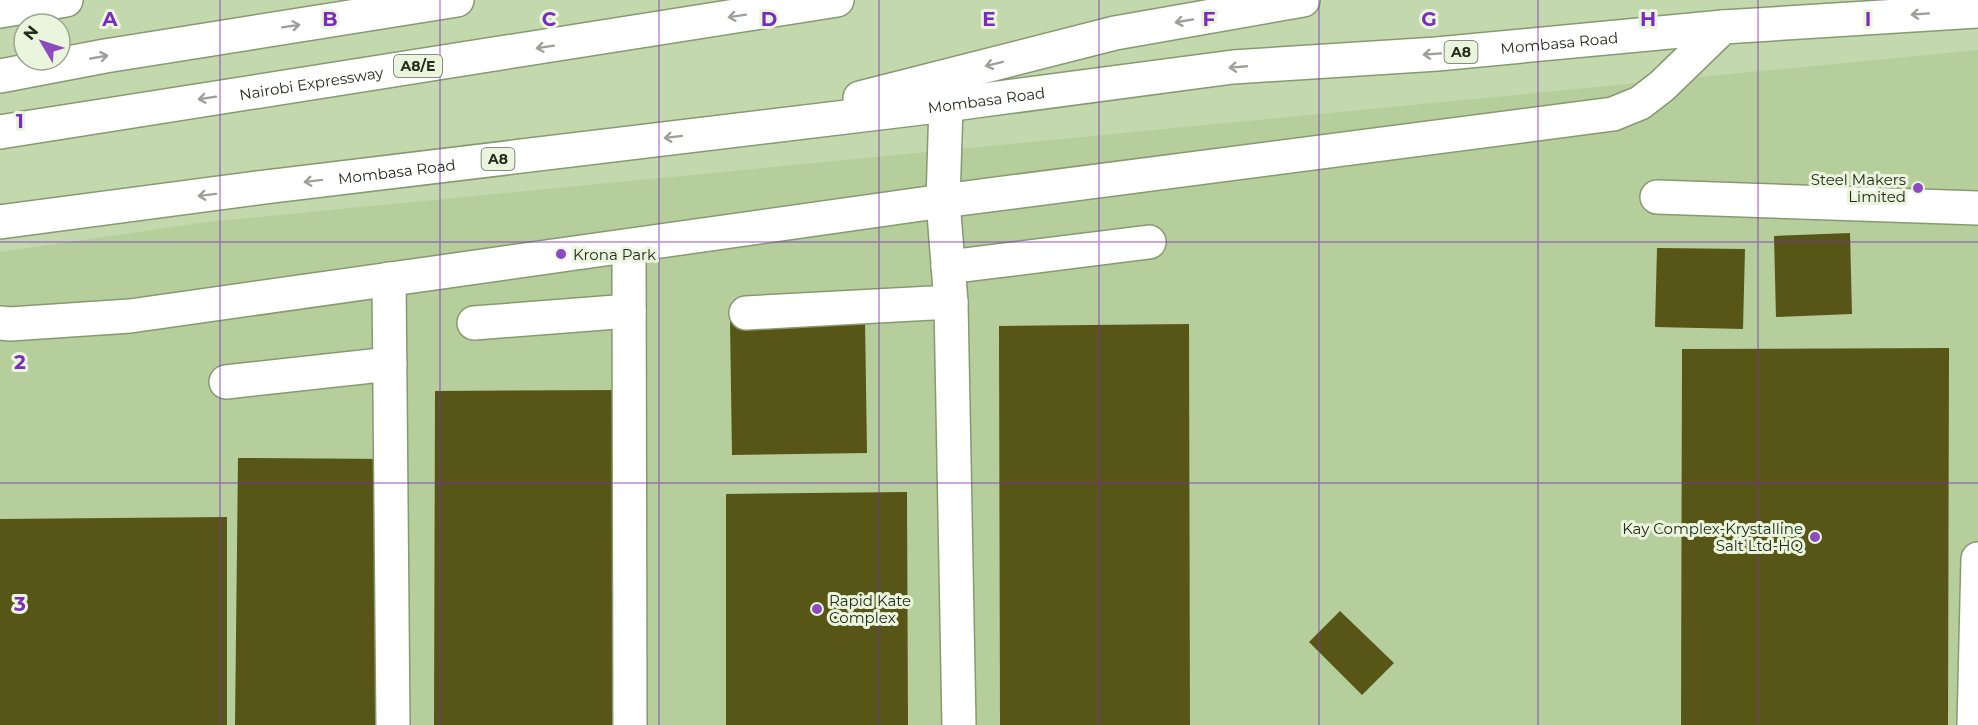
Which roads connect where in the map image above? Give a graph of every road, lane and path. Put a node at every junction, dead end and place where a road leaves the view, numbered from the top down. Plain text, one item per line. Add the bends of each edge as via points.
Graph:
1 (66, 0) edge
2 (457, 0) edge
3 (837, 0) edge
4 (1304, 0) edge
5 (0, 11) edge
6 (1978, 11) edge
7 (1723, 27) junction
8 (0, 75) edge
9 (945, 105) junction
10 (731, 130) junction
11 (0, 132) edge
12 (1656, 197) dead end
13 (943, 201) junction
14 (1978, 208) edge
15 (0, 222) edge
16 (1149, 242) dead end
17 (629, 246) junction
18 (948, 267) junction
19 (389, 279) junction
20 (951, 302) junction
21 (629, 311) junction
22 (746, 313) dead end
23 (0, 323) edge
24 (474, 323) dead end
25 (390, 364) junction
26 (226, 382) dead end
27 (1978, 559) edge
28 (393, 725) edge
29 (630, 725) edge
30 (959, 725) edge
31 (1974, 725) edge

1 - 5 main road
8 -> 2 main road
3 -> 11 main road, Nairobi Expressway / A8/E
4 -> 10 main road via 1115,33
6 -> 7 main road, Mombasa Road / A8
7 -> 9 main road, Mombasa Road / A8 via 1437,54 1233,68
7 - 13 main road via 1640,104 1612,114
9 - 10 main road, Mombasa Road / A8
9 - 13 main road
10 -> 15 main road, Mombasa Road / A8
12 - 14 main road
13 - 17 main road
13 - 18 main road
16 - 18 main road
17 - 19 main road
17 - 21 main road
18 - 20 main road
19 - 23 main road via 130,316
19 - 25 main road
20 - 22 main road
20 - 30 main road
21 - 24 main road
21 - 29 main road
25 - 26 main road
25 - 28 main road
27 - 31 main road

